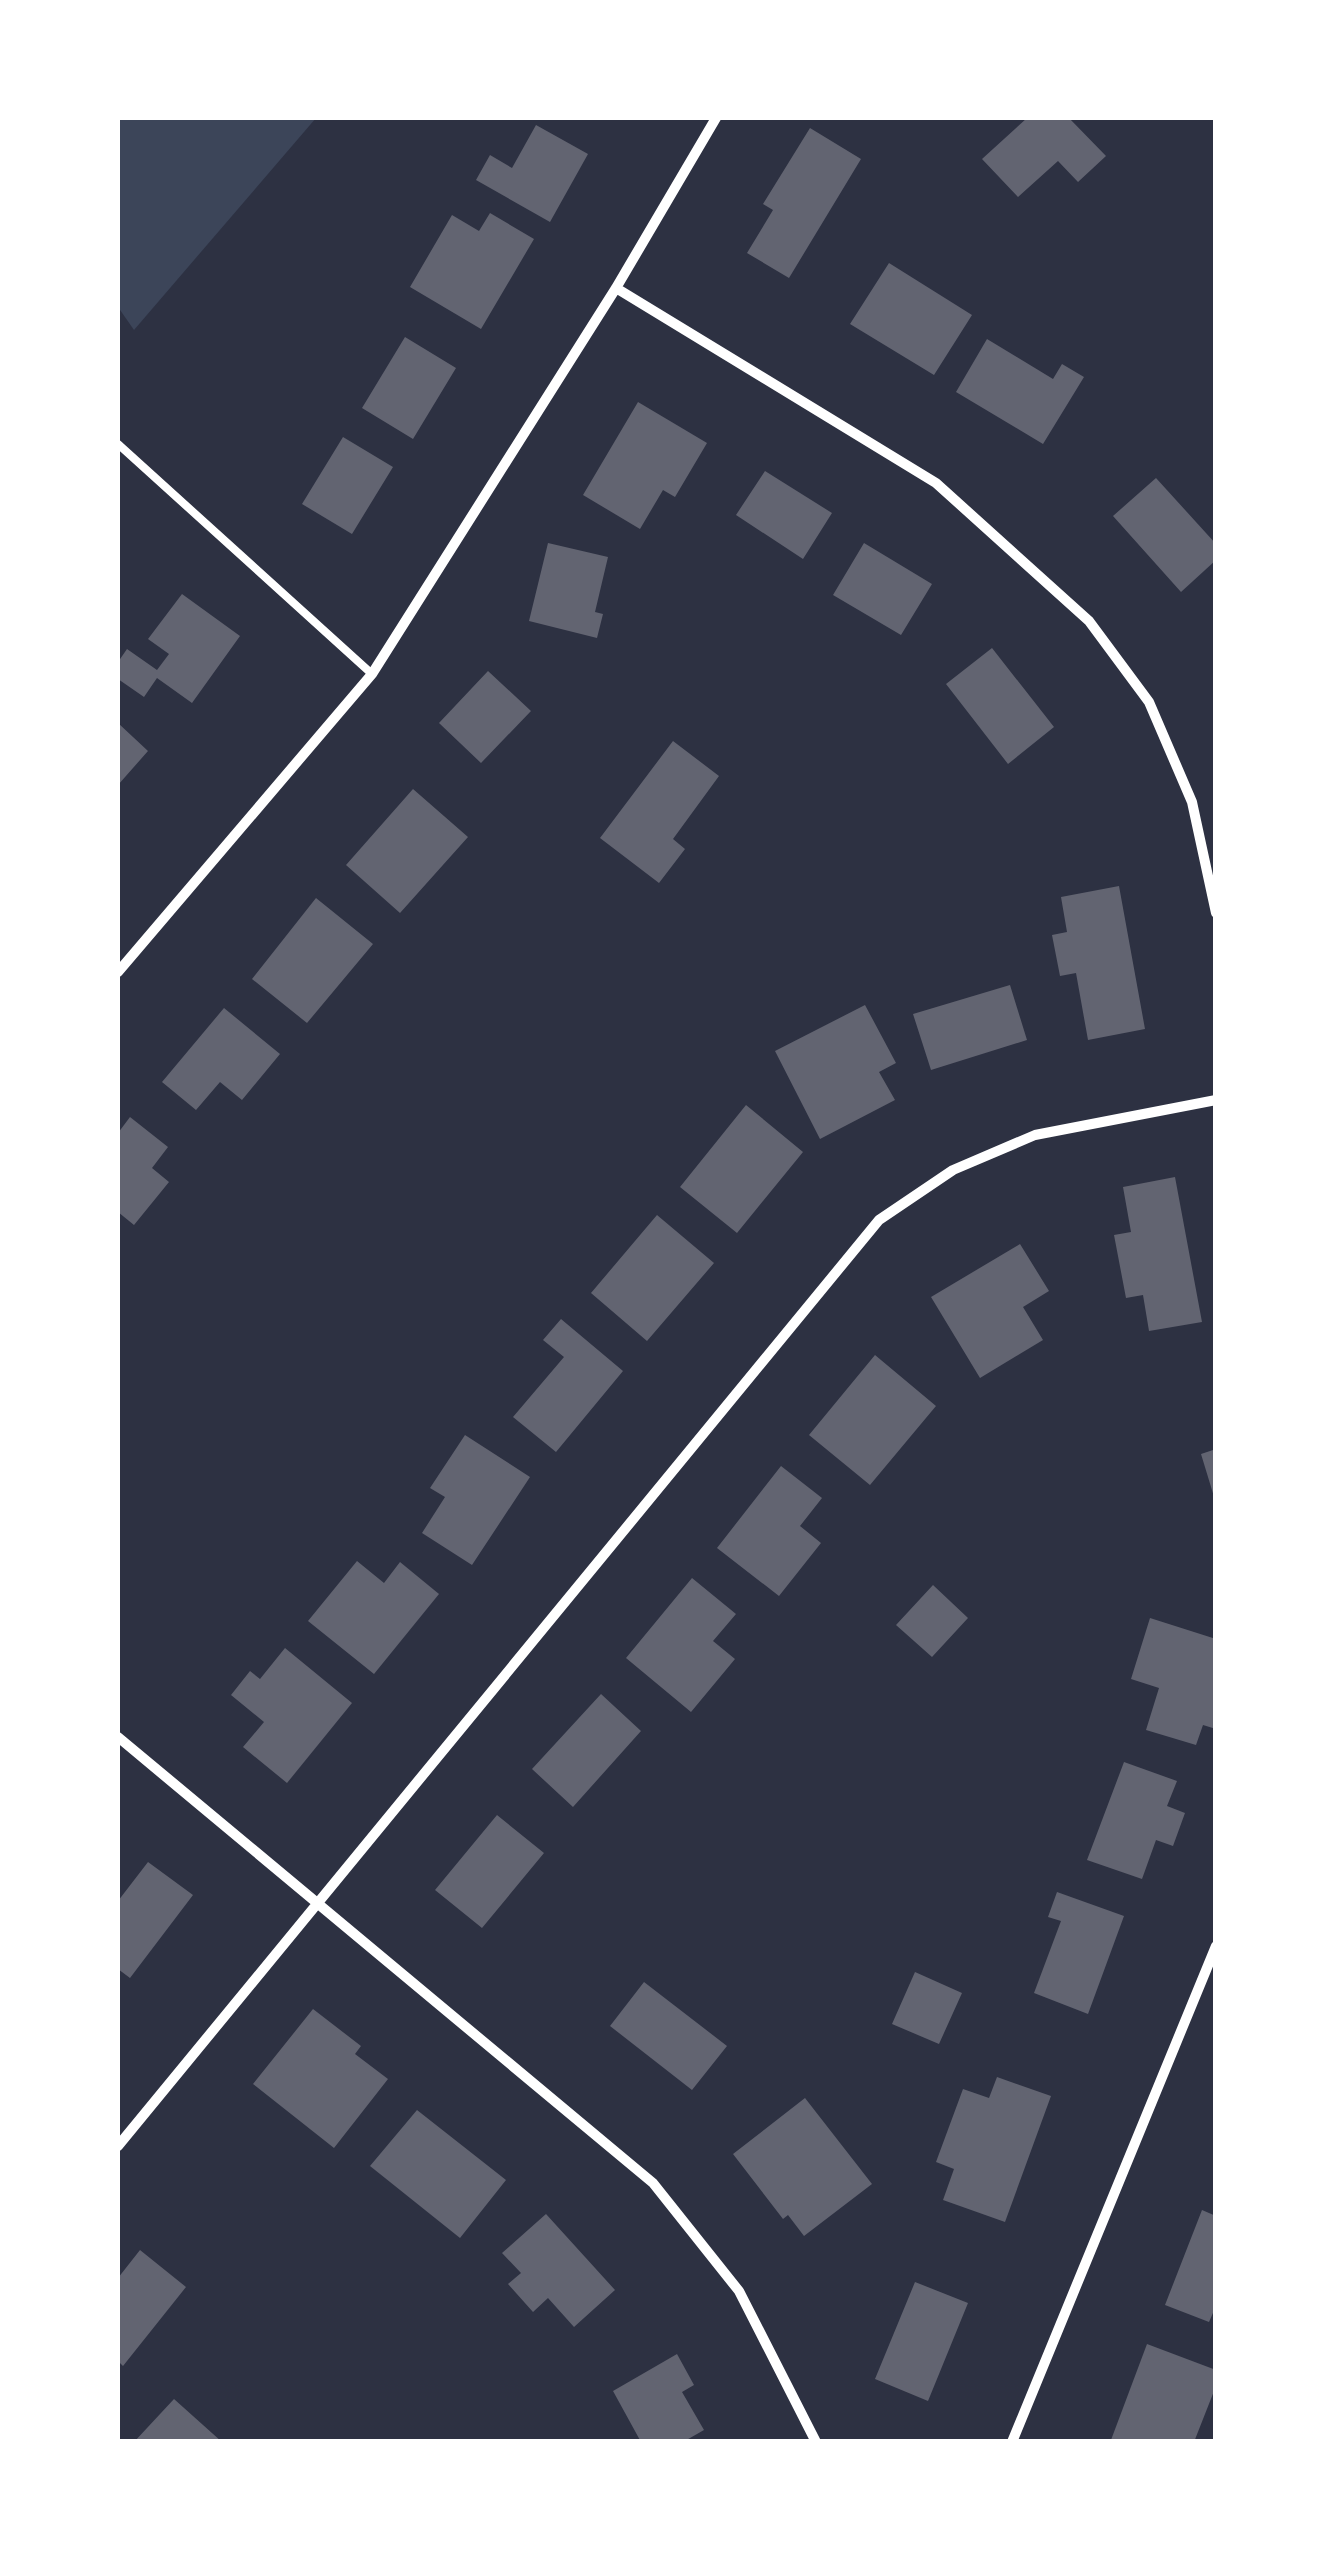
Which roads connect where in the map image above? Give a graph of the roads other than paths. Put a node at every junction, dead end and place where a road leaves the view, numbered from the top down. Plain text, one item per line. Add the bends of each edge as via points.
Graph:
1 (716, 118) edge
2 (616, 288) junction
3 (118, 444) edge
4 (372, 674) junction
5 (1216, 913) edge
6 (118, 972) edge
7 (1216, 1100) edge
8 (118, 1737) edge
9 (316, 1902) junction
10 (1216, 1946) edge
11 (118, 2146) edge
12 (816, 2442) edge
13 (1012, 2442) edge

1 - 2 street
2 - 4 street
2 - 5 street via 936,482 1089,621 1149,702 1192,802
3 - 4 lane
4 - 6 street
7 - 9 street via 1035,1135 953,1170 879,1220
8 - 9 street
9 - 11 street
9 - 12 street via 653,2183 738,2292
10 - 13 street

